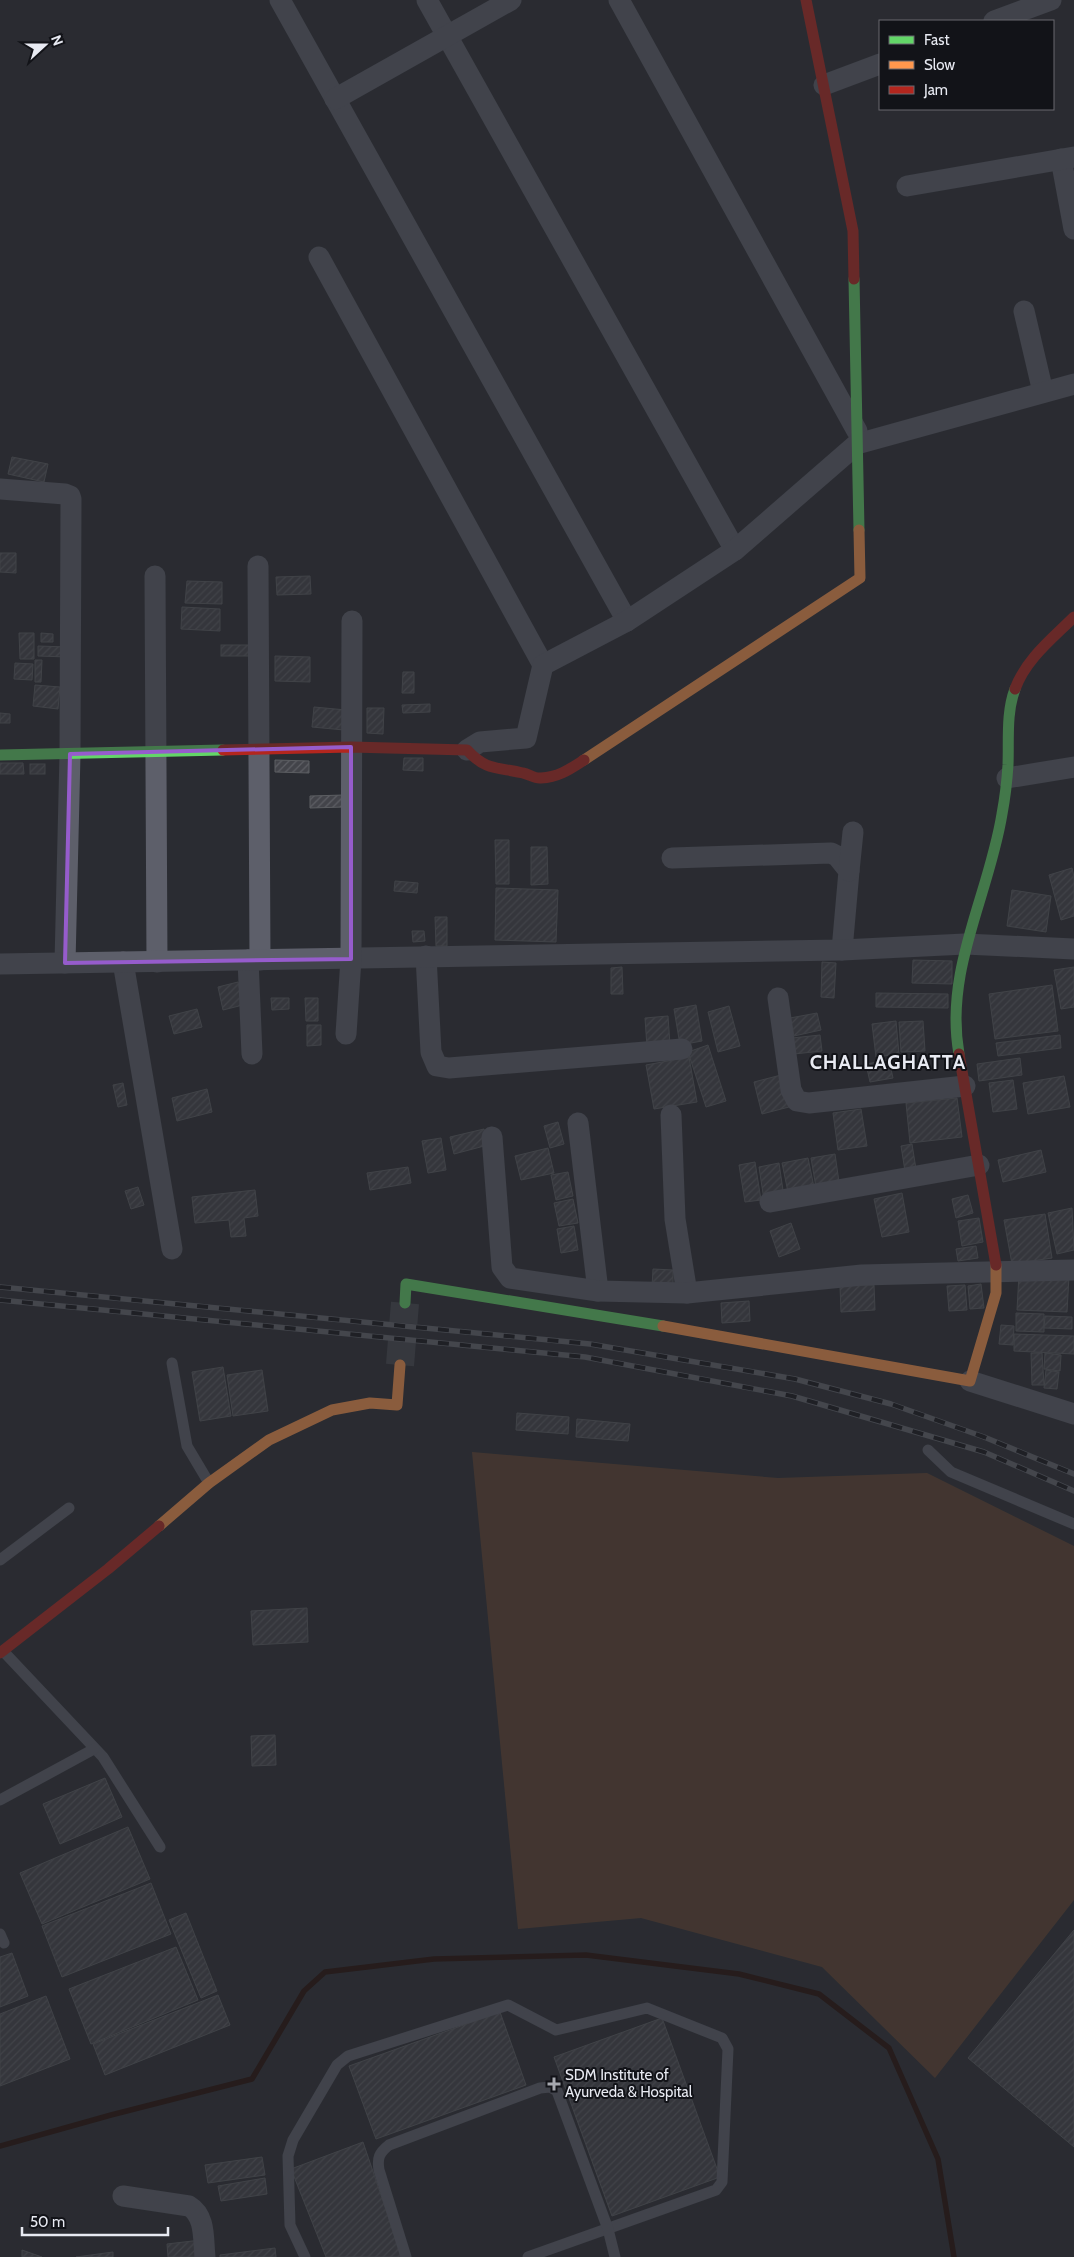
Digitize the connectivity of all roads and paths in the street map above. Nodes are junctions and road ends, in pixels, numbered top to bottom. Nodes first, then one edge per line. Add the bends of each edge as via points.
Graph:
1 (280, 0) edge
2 (427, 0) edge
3 (511, 0) edge
4 (806, 0) edge
5 (1051, 0) edge
6 (627, 2) edge
7 (997, 20) edge
8 (447, 36) junction
9 (879, 64) edge
10 (824, 85) junction
11 (335, 99) junction
12 (1067, 158) edge
13 (907, 186) dead end
14 (1074, 229) edge
15 (319, 257) dead end
16 (1024, 310) dead end
17 (1074, 384) edge
18 (1043, 392) junction
19 (857, 438) junction
20 (0, 489) edge
21 (735, 550) junction
22 (258, 566) dead end
23 (156, 576) dead end
24 (1074, 617) edge
25 (352, 621) dead end
26 (627, 621) junction
27 (543, 665) junction
28 (526, 738) junction
29 (352, 747) junction
30 (259, 749) junction
31 (467, 750) junction
32 (156, 752) junction
33 (70, 754) junction
34 (0, 755) edge
35 (1074, 767) edge
36 (525, 773) junction
37 (1008, 778) junction
38 (853, 832) dead end
39 (672, 858) dead end
40 (849, 871) junction
41 (965, 944) junction
42 (1074, 948) edge
43 (842, 950) junction
44 (426, 956) junction
45 (351, 958) junction
46 (254, 960) junction
47 (123, 962) junction
48 (157, 962) junction
49 (65, 963) junction
50 (0, 964) edge
51 (778, 998) dead end
52 (346, 1034) dead end
53 (682, 1049) dead end
54 (252, 1054) dead end
55 (964, 1086) junction
56 (671, 1115) dead end
57 (578, 1123) dead end
58 (492, 1137) dead end
59 (979, 1165) junction
60 (770, 1202) dead end
61 (172, 1249) dead end
62 (1074, 1270) edge
63 (997, 1272) junction
64 (598, 1291) junction
65 (687, 1293) junction
66 (405, 1302) tunnel mouth
67 (172, 1363) dead end
68 (400, 1365) tunnel mouth
69 (970, 1381) junction
70 (1074, 1414) edge
71 (928, 1450) dead end
72 (209, 1483) junction
73 (69, 1508) dead end
74 (1074, 1524) edge
75 (0, 1560) edge
76 (2, 1652) edge
77 (94, 1749) junction
78 (0, 1800) edge
79 (160, 1847) dead end
80 (123, 2196) dead end
81 (608, 2229) junction
82 (205, 2257) edge
83 (305, 2257) edge
84 (406, 2257) edge
85 (528, 2257) edge
86 (615, 2257) edge

1 - 11 street
2 - 8 street
3 - 8 street
4 - 10 street
5 - 7 street
6 - 19 street
8 - 11 street
8 - 21 street
9 - 10 street
10 - 19 street via 853,231
11 - 26 street
12 - 13 street
12 - 14 street
15 - 27 street
16 - 18 street
17 - 18 street
18 - 19 street
19 - 21 street
19 - 36 street via 860,578 563,774 538,779
20 - 33 street via 70,496
21 - 26 street
22 - 30 street
23 - 32 street
24 - 37 street via 1034,659 1016,684 1011,708
25 - 29 street
26 - 27 street
27 - 28 street
28 - 31 street via 480,742
28 - 36 street
29 - 30 street
29 - 31 street
29 - 45 street
30 - 32 street
30 - 46 street
31 - 36 street via 488,767
32 - 33 street
32 - 48 street
33 - 34 street
33 - 49 street
35 - 37 street
37 - 41 street via 992,860
38 - 40 street
39 - 40 street via 831,853
40 - 43 street
41 - 42 street
41 - 43 street
41 - 55 street via 954,998 954,1033
43 - 44 street
44 - 45 street
44 - 53 street via 431,1052 437,1066 449,1068
45 - 46 street
45 - 52 street
46 - 48 street
46 - 54 street
47 - 48 street
47 - 49 street
47 - 61 street
49 - 50 street
51 - 55 street via 791,1090 797,1101 809,1103
55 - 59 street
56 - 65 street via 675,1220
57 - 64 street
58 - 64 street via 502,1266 510,1278
59 - 60 street
59 - 63 street
62 - 63 street
63 - 65 street via 862,1276
63 - 69 street via 996,1293
64 - 65 street
66 - 69 street via 406,1284 690,1330
67 - 72 lane via 186,1446
68 - 72 street via 397,1405 370,1403 332,1410 269,1440
69 - 70 street
71 - 74 lane via 951,1472
72 - 76 street via 108,1569
73 - 75 lane
76 - 77 lane
77 - 78 lane
77 - 79 lane via 103,1757
80 - 82 street via 189,2206 196,2210 201,2219
81 - 83 lane via 720,2186 728,2049 722,2038 647,2008 556,2030 508,2005 348,2056 337,2066 293,2140 288,2156 290,2225
81 - 84 lane via 557,2091 550,2087 540,2088 389,2145 381,2151 379,2170
81 - 85 lane
81 - 86 lane

